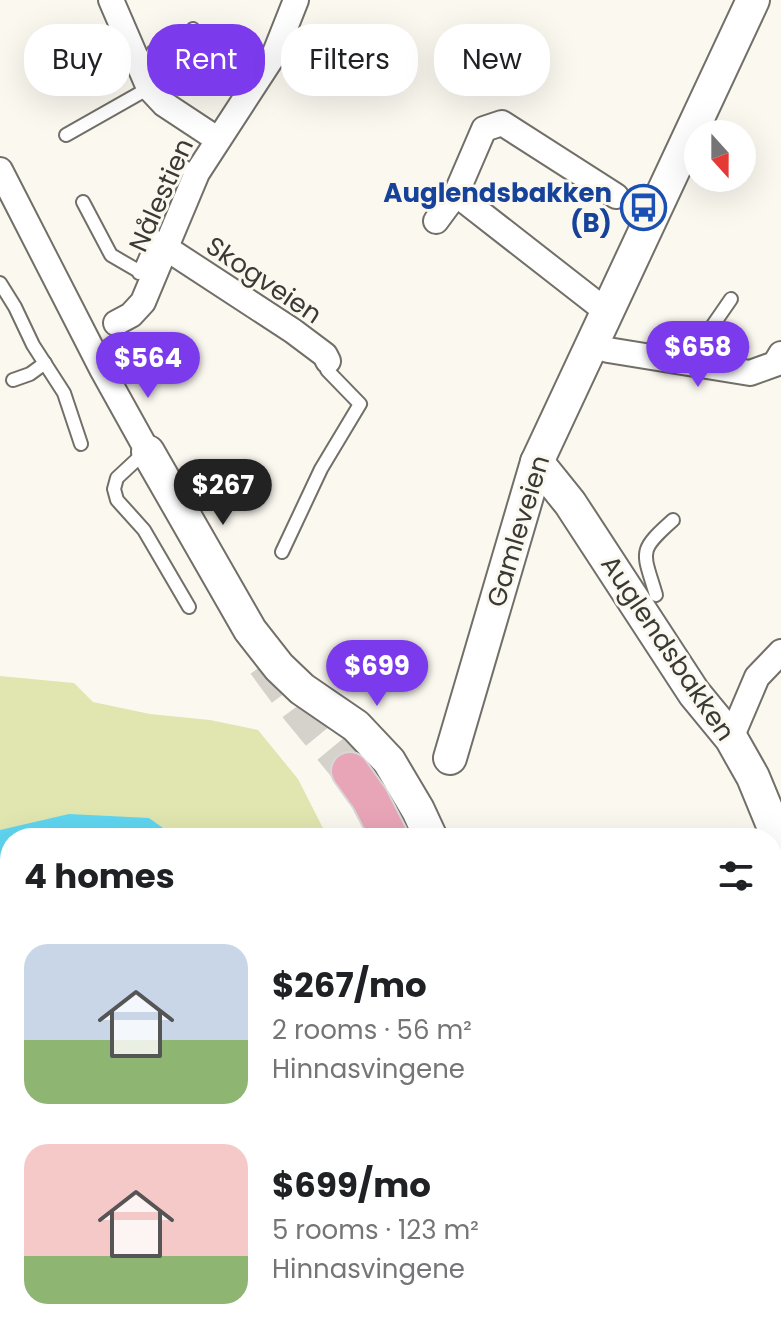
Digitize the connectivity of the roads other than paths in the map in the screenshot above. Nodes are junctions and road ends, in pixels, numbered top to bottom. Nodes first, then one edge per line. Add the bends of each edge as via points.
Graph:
1 (111, 0) edge
2 (296, 0) edge
3 (746, 3) edge
4 (131, 51) edge
5 (143, 52) junction
6 (147, 79) edge
7 (147, 87) edge
8 (159, 96) edge
9 (66, 135) dead end
10 (217, 139) junction
11 (0, 170) edge
12 (456, 194) junction
13 (616, 196) dead end
14 (83, 202) dead end
15 (436, 221) dead end
16 (161, 242) junction
17 (146, 277) junction
18 (0, 283) edge
19 (731, 299) dead end
20 (606, 311) junction
21 (116, 323) dead end
22 (592, 344) junction
23 (781, 354) edge
24 (328, 361) joint
25 (680, 362) junction
26 (45, 363) junction
27 (13, 380) dead end
28 (81, 444) dead end
29 (147, 452) junction
30 (537, 462) junction
31 (673, 520) dead end
32 (282, 552) dead end
33 (656, 595) dead end
34 (189, 607) dead end
35 (781, 652) edge
36 (731, 738) junction
37 (450, 758) dead end
38 (350, 771) tunnel mouth
39 (385, 828) edge
40 (426, 828) edge
41 (774, 828) edge

1 - 5 street
2 - 10 street, Nålestien via 275,53 251,71
3 - 20 street, Gamleveien
4 - 5 lane
5 - 6 street
7 - 9 lane
8 - 10 street
10 - 16 street, Nålestien via 186,174
11 - 29 street
12 - 13 street via 484,129 502,123
12 - 15 street
12 - 20 street
14 - 17 lane via 111,255
16 - 17 street, Nålestien
16 - 24 street, Skogveien via 293,331
17 - 21 street, Nålestien via 143,302
18 - 26 lane
19 - 25 lane via 693,354
20 - 22 street, Gamleveien
22 - 25 street
22 - 30 street, Gamleveien
23 - 25 street via 775,364 750,373
24 - 32 lane via 327,370 360,404 321,469
26 - 27 lane
26 - 28 lane via 64,393
29 - 34 lane via 117,478 114,489
29 - 40 street via 250,630 302,689 356,726 389,761
30 - 36 street, Auglendsbakken via 577,513 694,693
30 - 37 street, Gamleveien
31 - 33 lane via 648,542 645,559
35 - 36 street via 757,677
36 - 41 street, Auglendsbakken
38 - 39 main road

